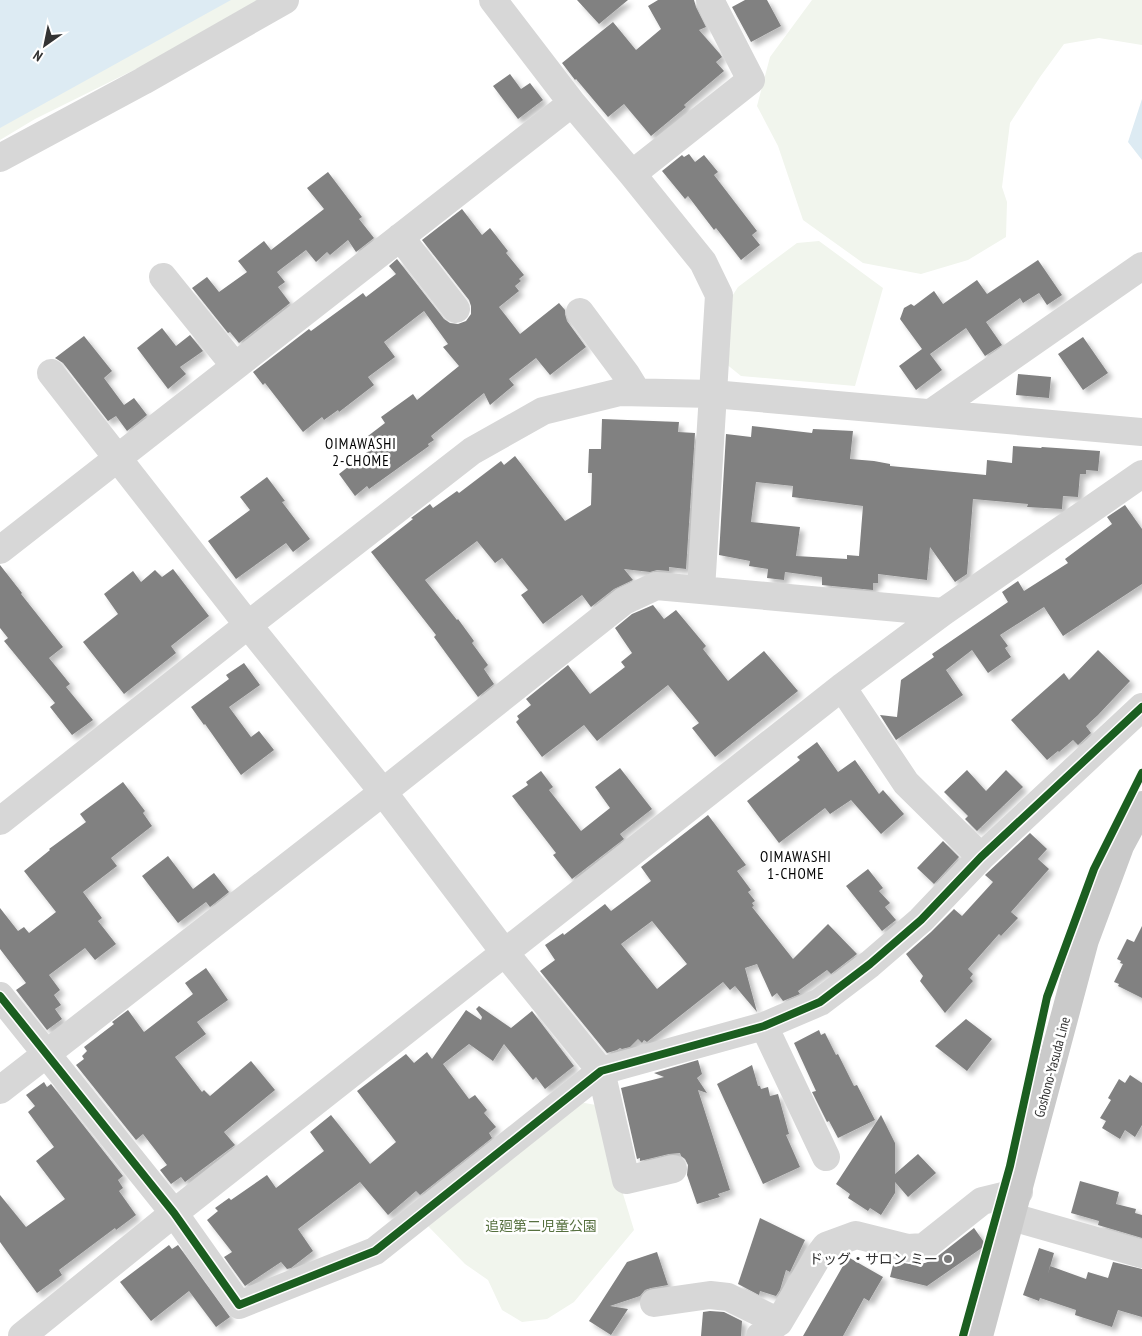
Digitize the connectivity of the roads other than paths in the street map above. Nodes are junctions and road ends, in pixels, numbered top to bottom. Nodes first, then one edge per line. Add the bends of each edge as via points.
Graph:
1 (284, 0) edge
2 (493, 0) edge
3 (710, 0) edge
4 (572, 103) junction
5 (0, 158) edge
6 (632, 174) junction
7 (400, 237) junction
8 (1142, 266) edge
9 (163, 277) dead end
10 (456, 309) dead end
11 (580, 312) dead end
12 (235, 366) junction
13 (51, 373) dead end
14 (637, 392) junction
15 (713, 394) junction
16 (931, 413) junction
17 (1142, 432) edge
18 (116, 458) junction
19 (1142, 474) edge
20 (0, 550) edge
21 (701, 590) junction
22 (942, 612) junction
23 (248, 625) junction
24 (842, 687) junction
25 (1142, 707) edge
26 (383, 792) junction
27 (1142, 805) edge
28 (0, 821) edge
29 (981, 857) junction
30 (505, 954) junction
31 (0, 996) edge
32 (764, 1026) junction
33 (47, 1053) junction
34 (601, 1071) junction
35 (0, 1090) edge
36 (826, 1157) dead end
37 (673, 1169) dead end
38 (1015, 1204) junction
39 (174, 1213) junction
40 (1142, 1254) edge
41 (654, 1303) dead end
42 (770, 1329) edge
43 (22, 1336) edge
44 (979, 1336) edge

1 - 5 street
2 - 4 street
3 - 6 street via 751,80
4 - 6 street
4 - 7 street
6 - 15 street via 703,262 719,295
7 - 10 street
7 - 12 street
8 - 16 street
9 - 12 street
11 - 14 street
12 - 18 street
13 - 18 street
14 - 15 street
14 - 23 street via 620,392 543,411 472,451
15 - 16 street
15 - 21 street
16 - 17 street
18 - 20 street
18 - 23 street
19 - 22 street
21 - 22 street
21 - 26 street via 656,586 624,601
22 - 24 street
23 - 26 street
23 - 28 street
24 - 29 street via 906,783
24 - 30 street
25 - 29 street
26 - 30 street
26 - 33 street
27 - 38 main road, Goshono-Yasuda Line via 1120,846 1086,940
29 - 32 street via 922,920 870,964 820,1002
30 - 34 street
30 - 39 street
31 - 33 street
32 - 34 street
32 - 36 street
33 - 35 street
33 - 39 street
34 - 37 street via 626,1180
34 - 39 street via 374,1251 239,1305
38 - 40 street
38 - 42 street via 982,1201 924,1247 908,1248 856,1236 826,1246
38 - 44 main road, Goshono-Yasuda Line
39 - 43 street
41 - 42 street via 710,1295 728,1297

